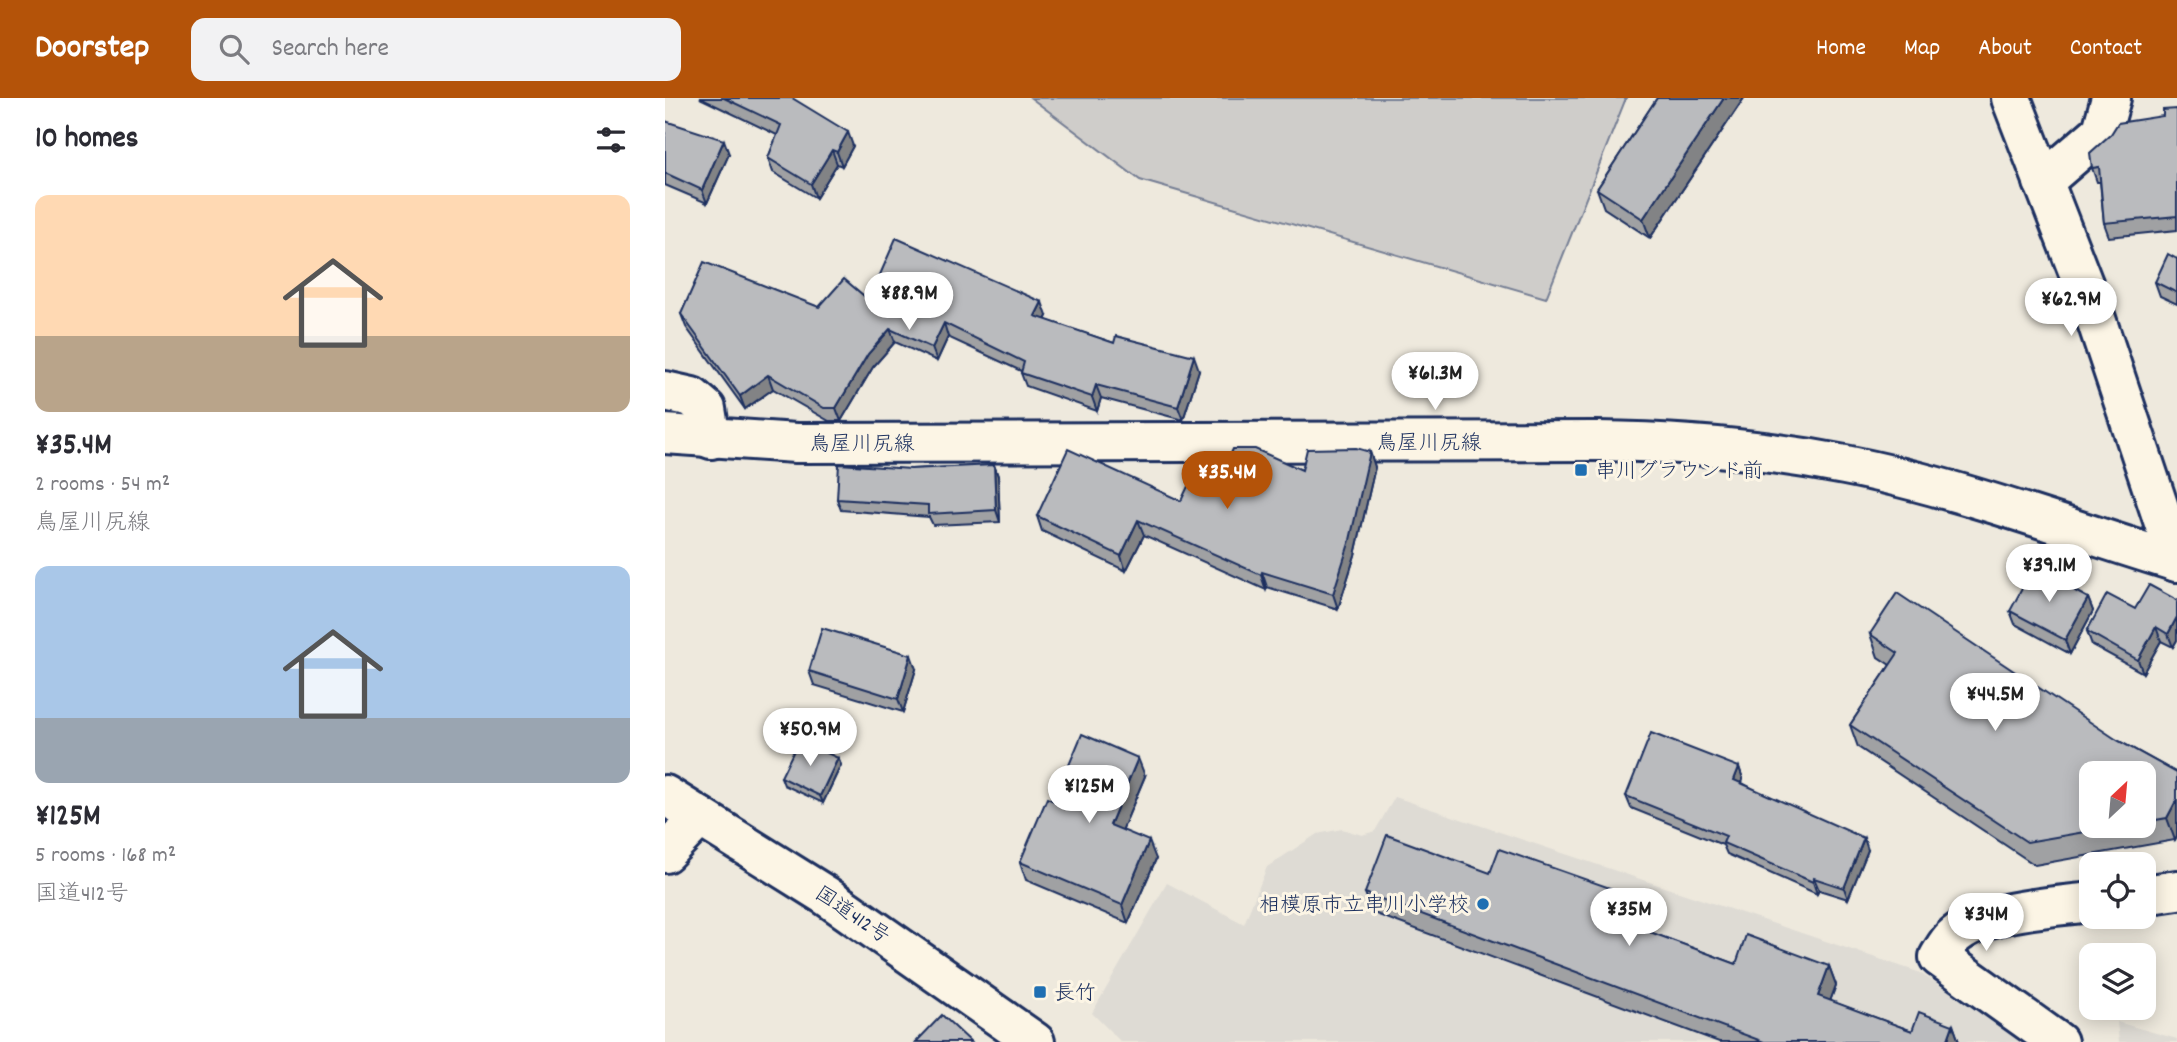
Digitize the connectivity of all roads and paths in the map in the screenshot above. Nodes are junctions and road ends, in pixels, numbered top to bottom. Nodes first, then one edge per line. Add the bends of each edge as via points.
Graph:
1 (2011, 98) edge
2 (2111, 98) edge
3 (2043, 182) junction
4 (665, 391) edge
5 (665, 434) edge
6 (711, 439) junction
7 (2177, 562) edge
8 (665, 795) edge
9 (700, 817) junction
10 (665, 853) edge
11 (2177, 890) edge
12 (2156, 893) edge
13 (2079, 904) edge
14 (1034, 1042) edge
15 (2058, 1042) edge

1 - 3 main road
2 - 3 main road via 2102,131
3 - 7 main road via 2084,282
4 - 6 main road via 692,397 706,409
5 - 6 main road, 鳥屋川尻線
6 - 7 main road, 鳥屋川尻線 via 808,443 1698,443 1880,473
8 - 9 main road, 国道412号
9 - 10 main road
9 - 14 main road, 国道412号 via 825,895
11 - 12 main road
13 - 15 main road via 2010,914 1971,926 1952,937 1939,957

